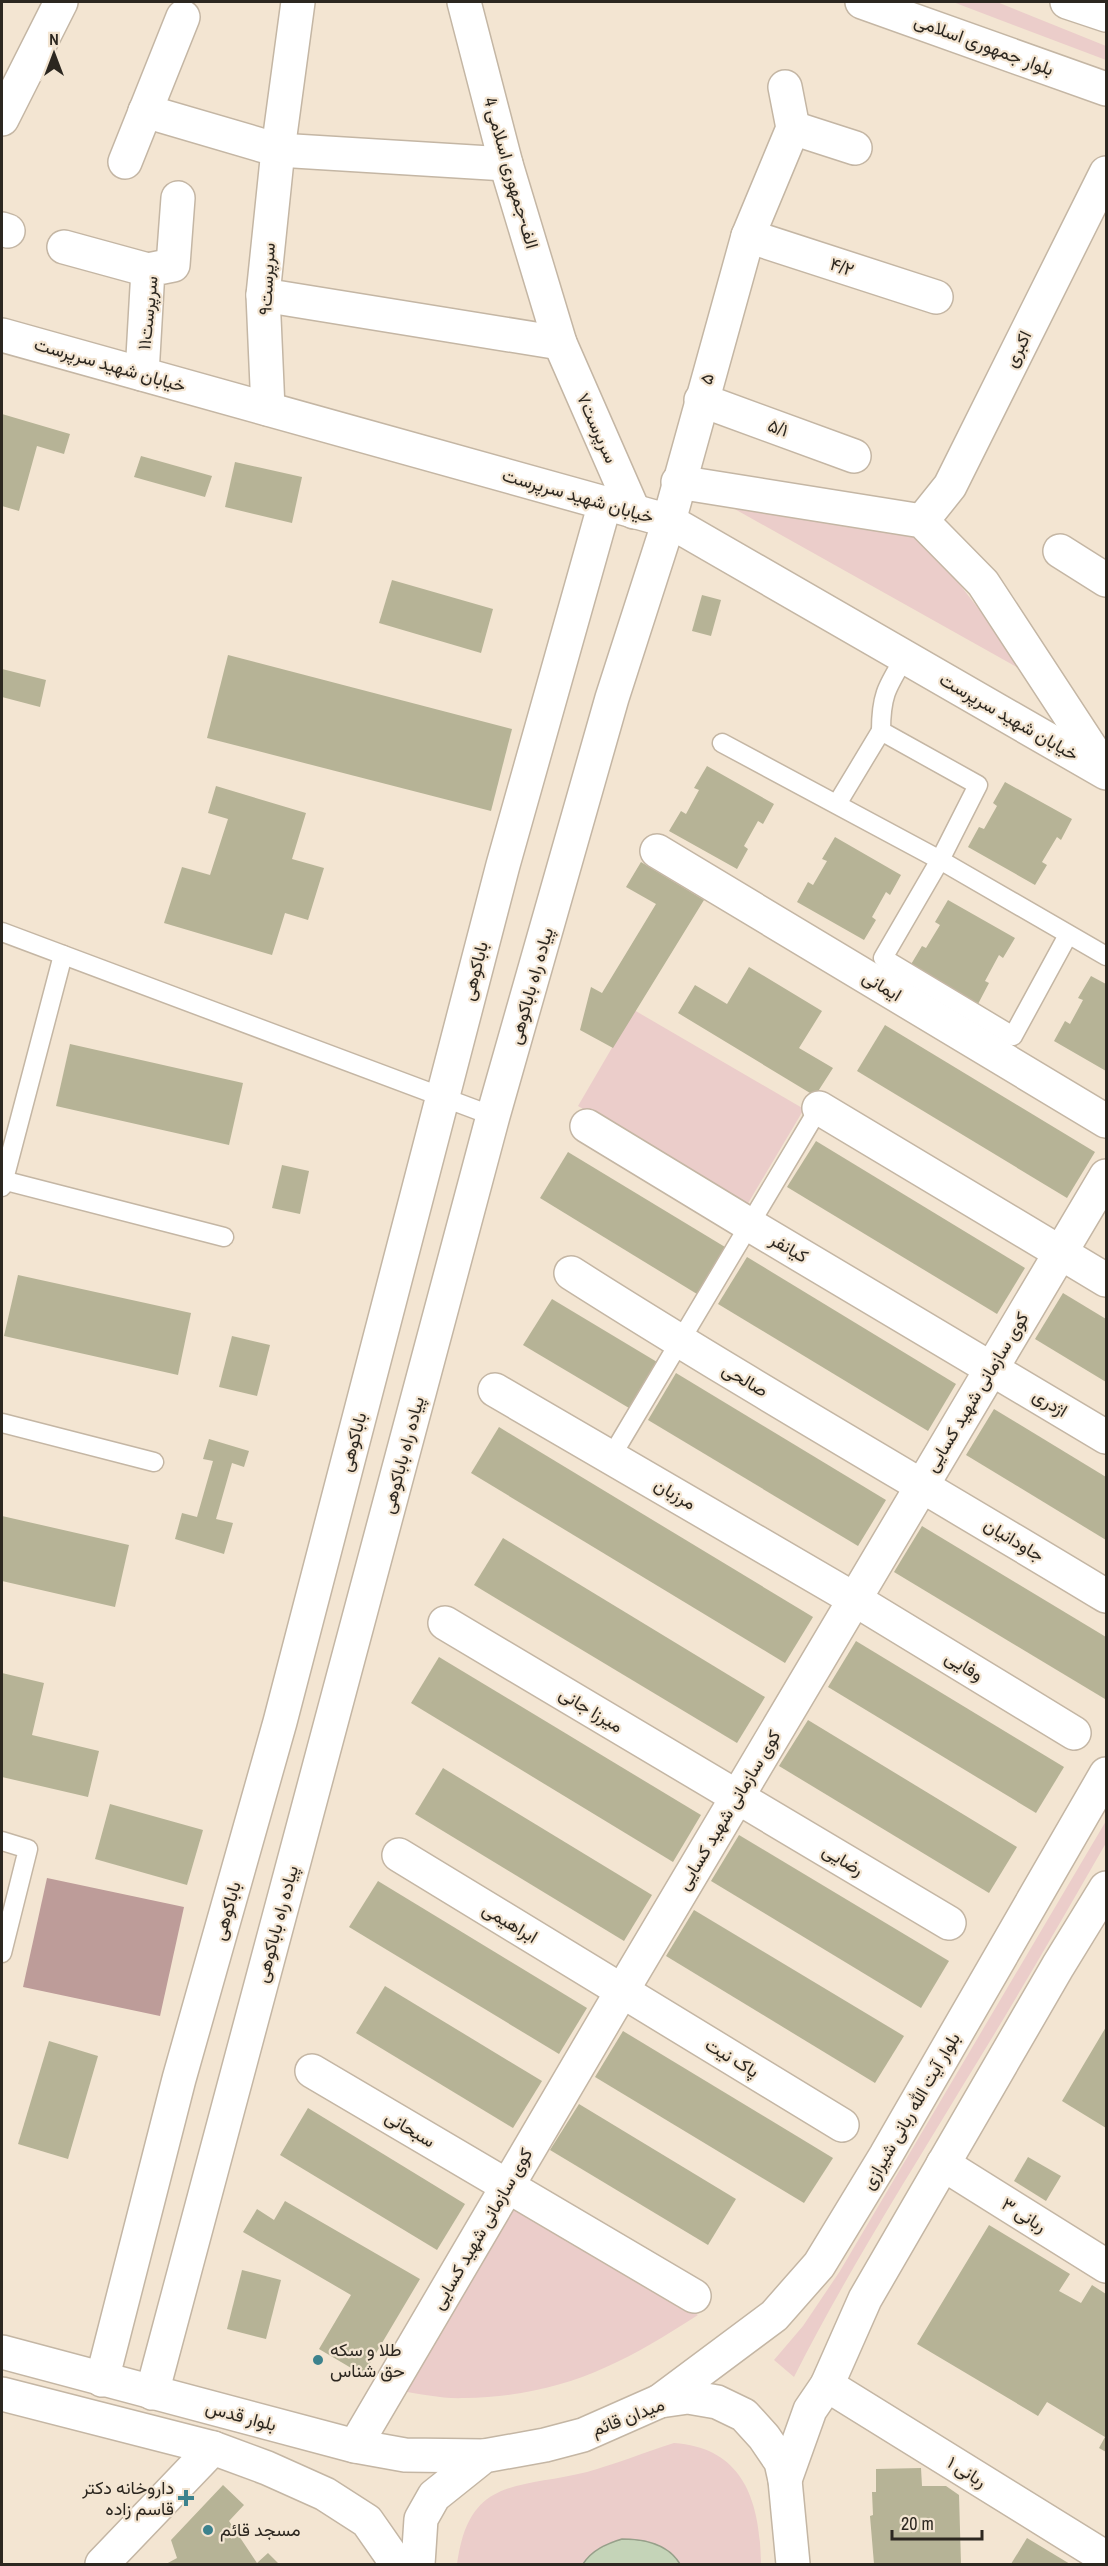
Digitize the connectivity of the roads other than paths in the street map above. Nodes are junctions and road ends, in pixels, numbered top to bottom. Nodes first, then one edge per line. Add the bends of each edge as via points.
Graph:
1 (61, 2) edge
2 (298, 2) edge
3 (464, 2) edge
4 (862, 2) edge
5 (1067, 2) edge
6 (1107, 15) edge
7 (183, 17) dead end
8 (785, 87) dead end
9 (1107, 89) edge
10 (145, 111) junction
11 (2, 119) edge
12 (793, 128) junction
13 (855, 148) dead end
14 (278, 150) junction
15 (125, 162) dead end
16 (506, 164) junction
17 (1106, 173) edge
18 (178, 198) dead end
19 (748, 236) junction
20 (64, 248) dead end
21 (148, 270) junction
22 (263, 295) junction
23 (936, 297) dead end
24 (2, 335) edge
25 (560, 343) junction
26 (142, 374) junction
27 (701, 400) junction
28 (268, 409) junction
29 (854, 456) dead end
30 (678, 482) junction
31 (620, 508) junction
32 (669, 521) junction
33 (922, 521) junction
34 (1060, 551) dead end
35 (1107, 580) edge
36 (905, 657) junction
37 (881, 731) junction
38 (723, 743) dead end
39 (1107, 772) edge
40 (837, 804) junction
41 (657, 850) dead end
42 (940, 860) junction
43 (2, 932) edge
44 (1068, 935) junction
45 (63, 955) junction
46 (1107, 956) edge
47 (819, 1108) joint
48 (493, 1116) junction
49 (1107, 1121) edge
50 (587, 1126) dead end
51 (1107, 1176) edge
52 (2, 1183) edge
53 (750, 1225) junction
54 (224, 1237) dead end
55 (1060, 1251) junction
56 (571, 1273) dead end
57 (1107, 1280) edge
58 (680, 1342) junction
59 (993, 1368) junction
60 (495, 1390) dead end
61 (2, 1422) edge
62 (1107, 1437) edge
63 (611, 1457) junction
64 (154, 1462) dead end
65 (922, 1484) junction
66 (1107, 1596) edge
67 (854, 1599) junction
68 (445, 1623) dead end
69 (1074, 1733) dead end
70 (1107, 1774) edge
71 (736, 1797) junction
72 (2, 1841) edge
73 (399, 1855) dead end
74 (1106, 1889) edge
75 (949, 1923) dead end
76 (2, 1953) edge
77 (622, 1991) junction
78 (312, 2071) dead end
79 (842, 2125) dead end
80 (943, 2164) junction
81 (507, 2187) junction
82 (1107, 2266) edge
83 (694, 2296) dead end
84 (2, 2352) edge
85 (102, 2380) junction
86 (827, 2385) junction
87 (152, 2393) junction
88 (2, 2394) edge
89 (660, 2402) junction
90 (355, 2446) junction
91 (213, 2448) junction
92 (484, 2456) junction
93 (785, 2480) junction
94 (1107, 2558) edge
95 (102, 2565) edge
96 (396, 2565) edge
97 (418, 2565) edge
98 (793, 2565) edge

1 - 11 street
2 - 14 street, سرپرست۹
3 - 16 street, 4 الف-جمهوری اسلامی
4 - 9 street, بلوار جمهوری اسلامی
5 - 6 street
7 - 10 street
8 - 12 street
10 - 14 street
10 - 15 street
12 - 13 street
12 - 19 street, ۵
14 - 16 street
14 - 22 street, سرپرست۹
16 - 25 street, 4 الف-جمهوری اسلامی
17 - 33 street, اکبری via 950,486
18 - 21 street, سرپرست۱۱ via 173,265
19 - 23 street, ۴/۲
19 - 27 street, ۵
20 - 21 street
21 - 26 street, سرپرست۱۱
22 - 25 street
22 - 28 street, سرپرست۹
24 - 26 street, خیابان شهید سرپرست
25 - 31 street, سرپرست۷
26 - 28 street, خیابان شهید سرپرست
27 - 29 street, ۵/۱
27 - 30 street, ۵
28 - 31 street, خیابان شهید سرپرست
30 - 32 street, ۵
30 - 33 street
31 - 32 street, خیابان شهید سرپرست
31 - 85 street, باباکوهی via 503,865 280,1722 179,2079
32 - 36 street, خیابان شهید سرپرست
32 - 48 street, پیاده راه باباکوهی via 612,698
33 - 39 street, خیابان شهید سرپرست via 983,583
34 - 35 street
36 - 37 lane via 881,705
36 - 39 street, خیابان شهید سرپرست
37 - 40 lane
37 - 42 lane via 978,785
38 - 40 lane
40 - 42 lane
41 - 49 street, ایمانی
42 - 44 lane
42 - 44 lane via 883,958 1013,1036
43 - 45 lane
44 - 46 lane
45 - 48 lane
45 - 52 lane
47 - 53 lane
47 - 55 street
48 - 87 street, پیاده راه باباکوهی
50 - 53 street, کیانفر
51 - 55 street, کوی سازمانی شهید کسایی
52 - 54 lane
53 - 58 lane
53 - 59 street, کیانفر
55 - 57 street
55 - 59 street, کوی سازمانی شهید کسایی
56 - 58 street, صالحی
58 - 63 lane
58 - 65 street, صالحی
59 - 62 street, اژدری
59 - 65 street, کوی سازمانی شهید کسایی
60 - 63 street, مرزبان
61 - 64 lane
63 - 67 street, مرزبان
65 - 66 street, جاودانیان
65 - 67 street, کوی سازمانی شهید کسایی
67 - 69 street, وفایی
67 - 71 street, کوی سازمانی شهید کسایی
68 - 71 street, میرزا جانی
70 - 89 street, بلوار آیت الله ربانی شیرازی via 819,2265 774,2316
71 - 75 street, رضایی
71 - 77 street, کوی سازمانی شهید کسایی
72 - 76 lane via 28,1849
73 - 77 street, ابراهیمی
74 - 80 street
77 - 79 street, پاک نیت
77 - 81 street, کوی سازمانی شهید کسایی
78 - 81 street, سبحانی
80 - 82 street, ربانی ۳
80 - 86 street via 865,2299
81 - 83 street, سبحانی
81 - 90 street, کوی سازمانی شهید کسایی
84 - 85 street, بلوار قدس
85 - 87 street, بلوار قدس
86 - 93 street via 810,2410
86 - 94 street, ربانی ۱
87 - 90 street, بلوار قدس
88 - 91 street
89 - 92 street, میدان قائم via 583,2435
89 - 93 street, میدان قائم via 688,2397 717,2403 744,2415 781,2462
90 - 92 street, بلوار قدس via 405,2455
91 - 95 street
91 - 96 street via 325,2494 367,2521
92 - 97 street, میدان قائم via 435,2496 421,2519
93 - 98 street, میدان قائم

